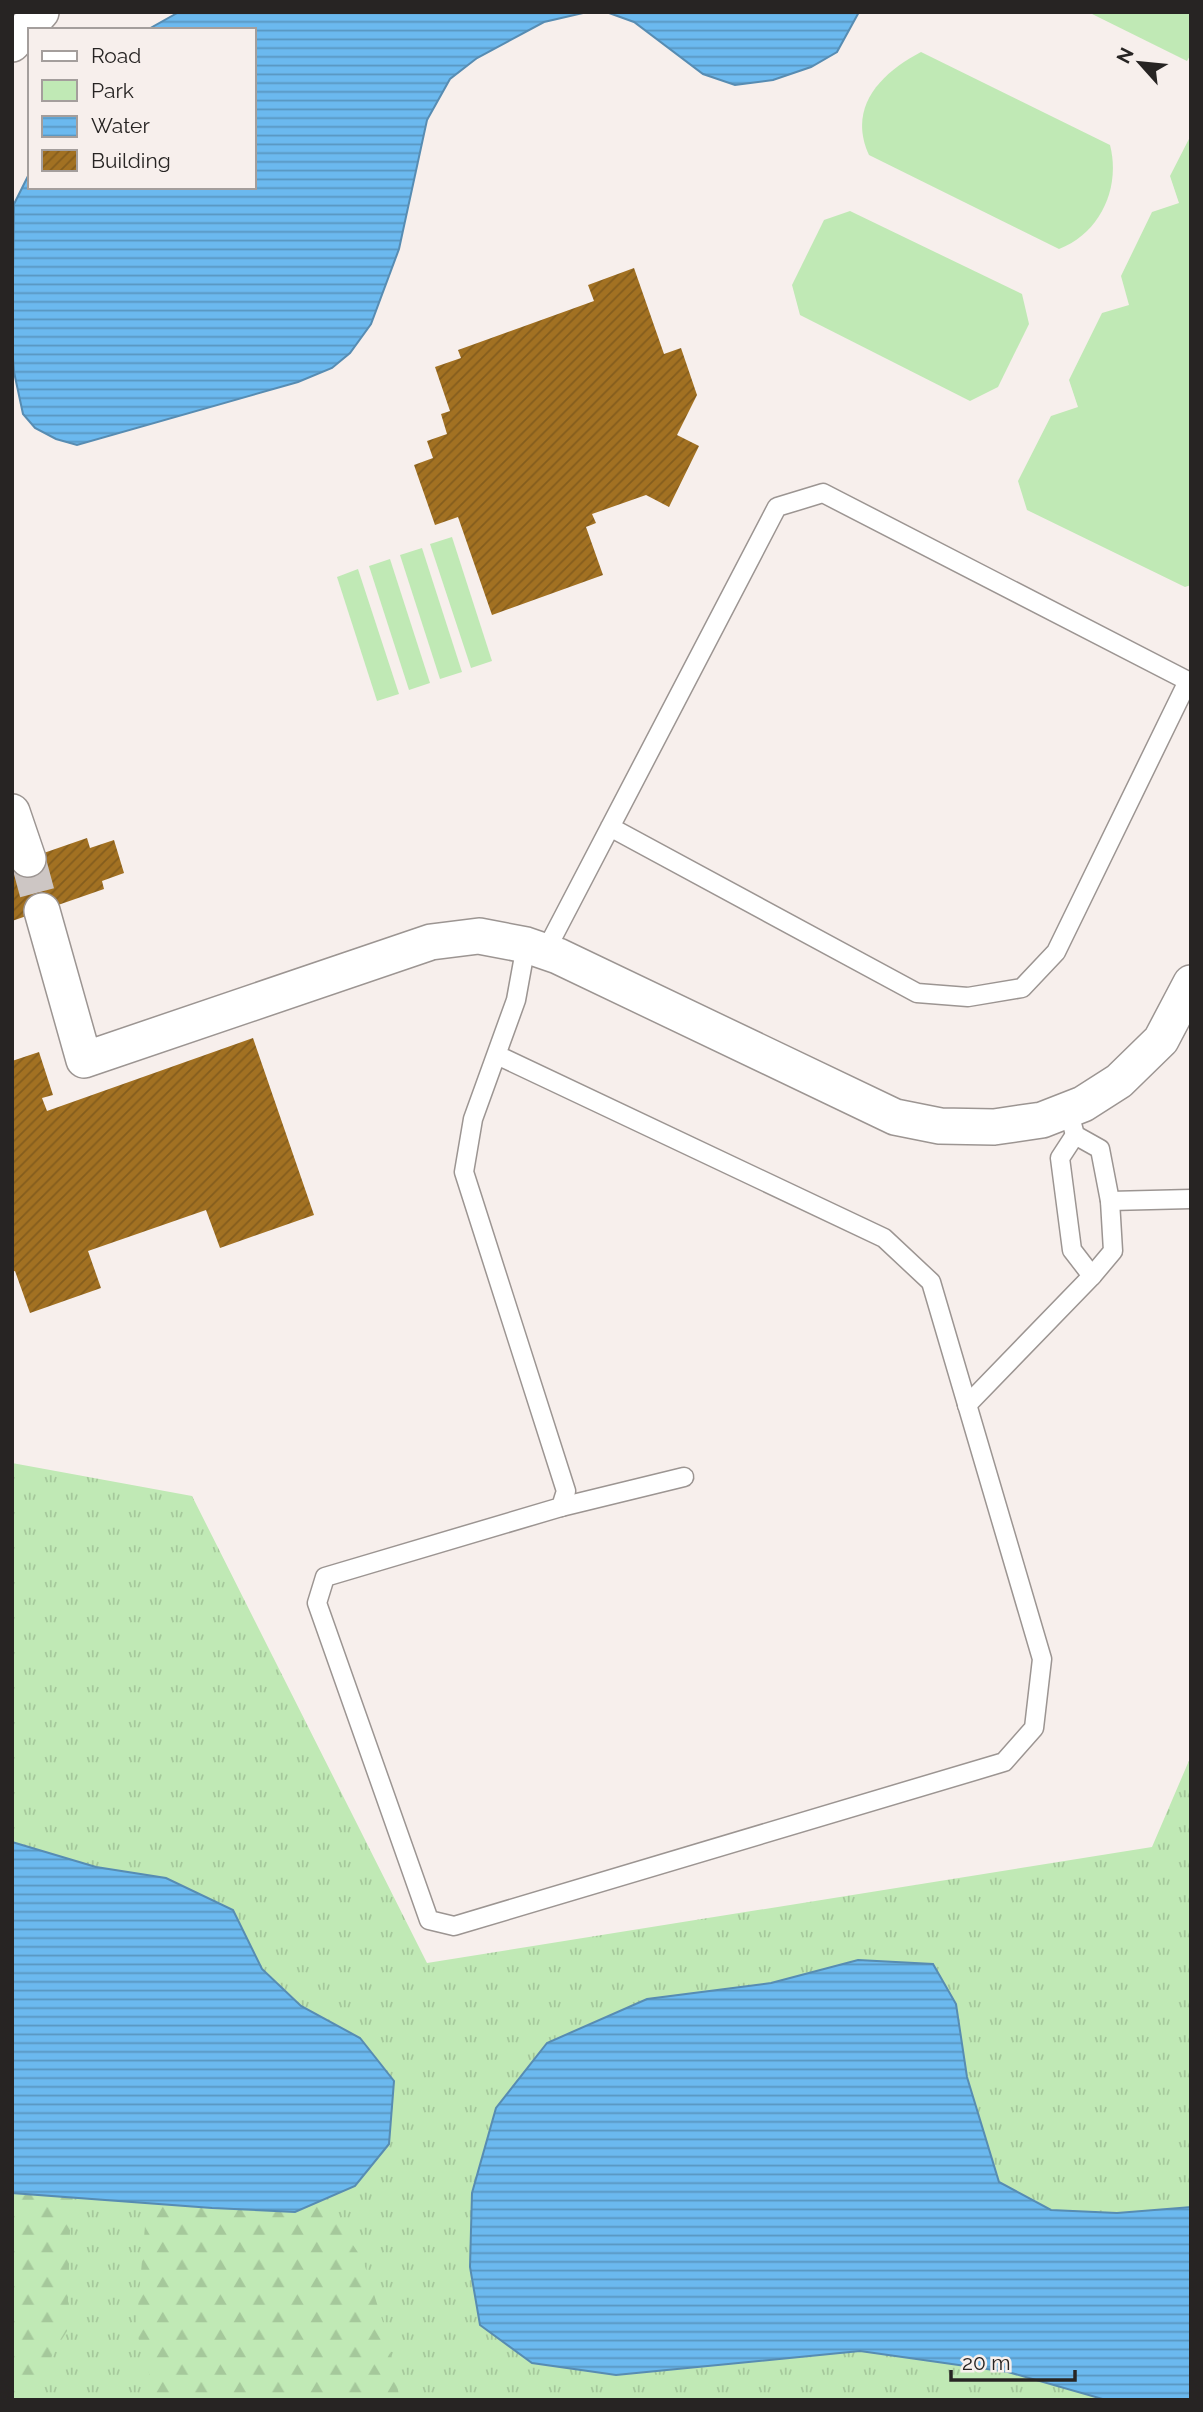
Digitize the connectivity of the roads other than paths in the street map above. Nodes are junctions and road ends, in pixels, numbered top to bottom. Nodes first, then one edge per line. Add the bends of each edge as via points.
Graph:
1 (41, 12) edge
2 (12, 44) edge
3 (1190, 683) edge
4 (12, 812) edge
5 (610, 827) junction
6 (28, 859) tunnel mouth
7 (41, 911) tunnel mouth
8 (535, 948) junction
9 (1191, 983) edge
10 (497, 1055) junction
11 (1072, 1122) junction
12 (1191, 1199) edge
13 (1110, 1201) junction
14 (1092, 1276) junction
15 (967, 1405) junction
16 (684, 1477) dead end
17 (561, 1507) junction

1 - 2 street
3 - 5 lane via 1056,952 1022,988 968,997 917,993
3 - 5 lane via 823,493 777,507
4 - 6 street
5 - 8 lane
7 - 8 street via 84,1060 431,942 479,936
8 - 10 lane
8 - 11 street via 895,1116 940,1126
9 - 11 street via 1161,1040 1119,1082 1083,1104
10 - 15 lane via 884,1238 931,1282
10 - 17 lane via 473,1119 464,1172 566,1491
11 - 13 lane via 1100,1149
11 - 14 lane via 1060,1158 1072,1250
12 - 13 lane
13 - 14 lane via 1113,1251
14 - 15 lane
15 - 17 lane via 1042,1659 1034,1728 1004,1762 454,1926 429,1920 317,1603 325,1577
16 - 17 lane

